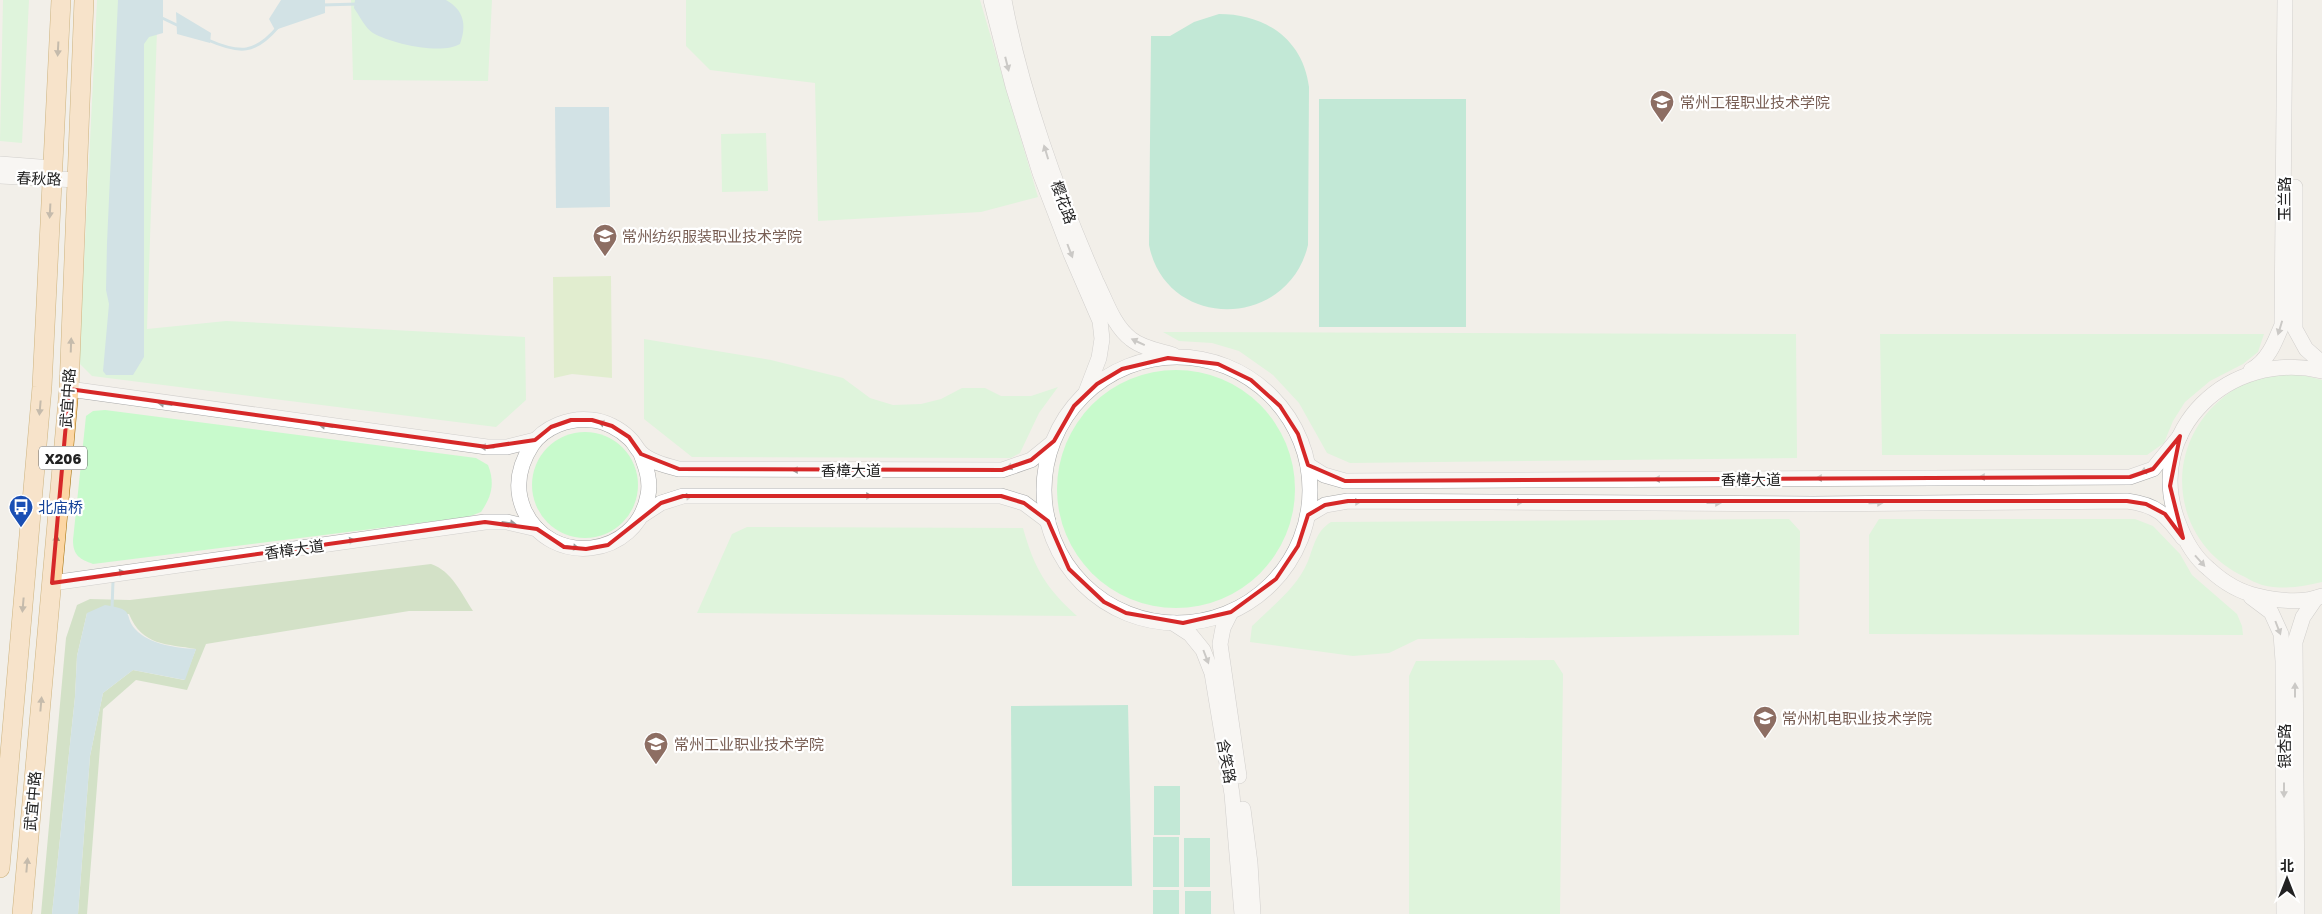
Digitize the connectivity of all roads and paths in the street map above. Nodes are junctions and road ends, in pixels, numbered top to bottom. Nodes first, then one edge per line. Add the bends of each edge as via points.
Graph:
1 (61, 0) edge
2 (84, 0) edge
3 (991, 0) edge
4 (1004, 0) edge
5 (2285, 0) edge
6 (2295, 0) edge
7 (0, 164) edge
8 (52, 173) junction
9 (0, 176) edge
10 (78, 180) junction
11 (1184, 359) junction
12 (2322, 362) edge
13 (2322, 371) edge
14 (2236, 378) junction
15 (69, 389) junction
16 (1085, 396) junction
17 (2180, 436) junction
18 (535, 440) junction
19 (1054, 441) junction
20 (642, 454) junction
21 (1308, 465) junction
22 (1308, 515) junction
23 (641, 516) junction
24 (1048, 521) junction
25 (537, 529) junction
26 (2183, 538) junction
27 (52, 582) junction
28 (2246, 594) junction
29 (2319, 597) edge
30 (1231, 612) junction
31 (1173, 623) junction
32 (1, 848) edge
33 (0, 868) edge
34 (22, 914) edge
35 (1242, 914) edge
36 (1253, 914) edge
37 (2284, 914) edge
38 (2296, 914) edge

1 -> 8 main road, 武宜中路 / X206
2 - 10 main road, 武宜中路 / X206
3 -> 16 street, 樱花路 via 1040,173 1100,321 1099,358
11 -> 4 street, 樱花路 via 1131,340 1115,321 1077,239 1051,168
5 -> 14 street, 玉兰路 via 2282,325 2274,346 2259,366
6 - 12 street, 玉兰路 via 2295,329 2306,349
7 - 8 street, 春秋路
8 - 9 street, 春秋路
8 - 10 street, 春秋路
8 -> 32 main road, 武宜中路 / X206 via 42,387
15 -> 10 main road, 武宜中路 / X206
11 - 16 street via 1147,361 1122,370 1097,384
11 - 21 street via 1218,364 1251,380 1268,393 1298,434
13 - 14 street via 2286,366 2260,369
14 - 17 street via 2213,393 2194,412
18 -> 15 street via 507,448 488,448
27 -> 15 main road, 武宜中路 / X206
16 - 19 street via 1074,406
17 -> 21 street, 香樟大道 via 2153,469 2130,477 1345,481 1324,475
17 - 26 street via 2172,462 2170,486 2173,511
20 -> 18 street via 629,437 612,426 592,420 571,420 551,427
18 - 25 street via 524,458 518,478 520,500
19 -> 20 street, 香樟大道 via 1031,460 1002,470 679,469
19 - 24 street via 1044,482
20 - 23 street via 648,474 648,494
21 - 22 street
22 -> 26 street, 香樟大道 via 1325,505 1348,501 1822,504 2127,501 2146,504 2165,514
22 - 30 street via 1298,546 1276,579 1258,596
23 -> 24 street, 香樟大道 via 661,502 684,496 1001,496 1024,503
25 -> 23 street via 544,537 564,547 586,549 608,545 627,533
24 - 31 street via 1052,537 1070,569 1086,588 1126,613
27 -> 25 street, 香樟大道 via 485,522 507,522
26 -> 28 street via 2206,568
34 -> 27 main road, 武宜中路 / X206
28 - 29 street via 2281,601
28 -> 37 street, 银杏路 via 2271,612 2281,634 2284,661
38 -> 29 street, 银杏路 via 2295,642 2303,617
30 - 31 street via 1200,621
30 - 36 street, 含笑路 via 1220,644 1249,853
31 -> 35 street, 含笑路 via 1190,634 1203,650 1212,673 1232,794
32 - 33 main road, 武宜中路 / X206

